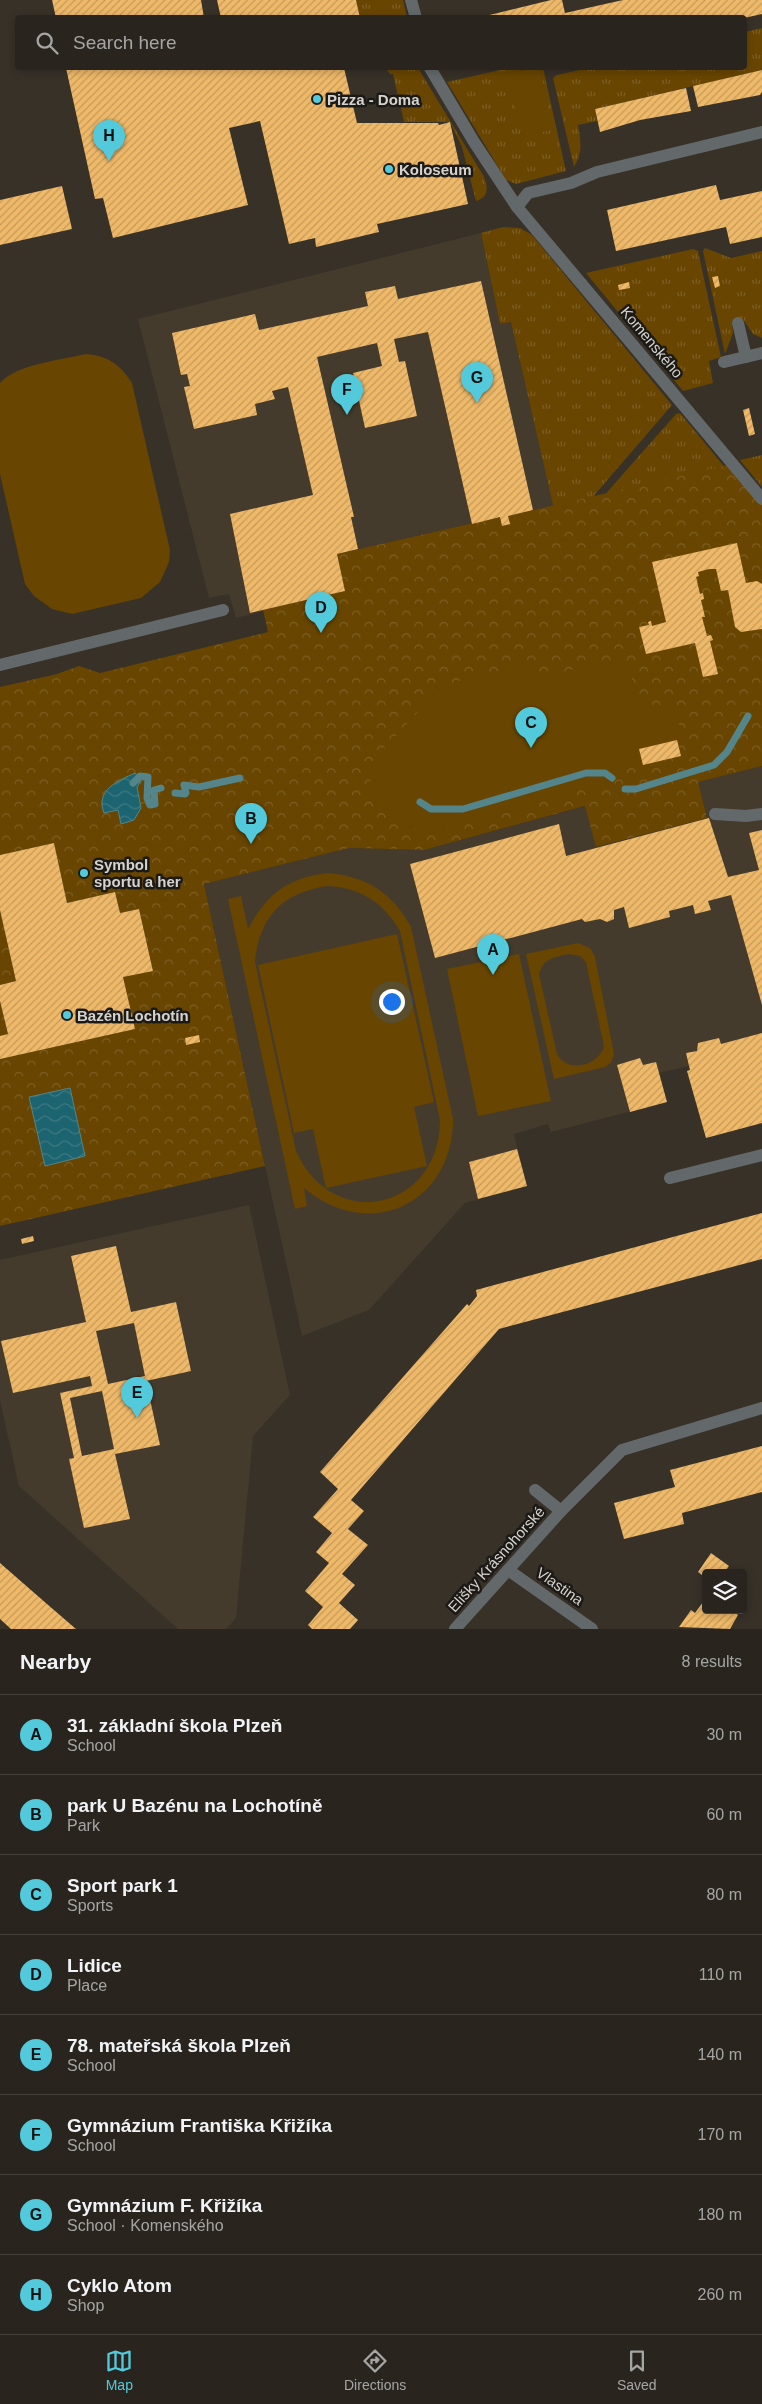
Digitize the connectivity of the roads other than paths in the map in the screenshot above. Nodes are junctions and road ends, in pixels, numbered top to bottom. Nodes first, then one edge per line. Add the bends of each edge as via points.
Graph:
1 (411, 0) edge
2 (415, 15) edge
3 (431, 70) edge
4 (762, 132) edge
5 (517, 207) junction
6 (738, 323) dead end
7 (762, 353) edge
8 (746, 357) junction
9 (724, 362) dead end
10 (762, 499) edge
11 (223, 610) dead end
12 (0, 665) edge
13 (714, 814) dead end
14 (762, 814) edge
15 (762, 1155) edge
16 (670, 1178) dead end
17 (762, 1408) edge
18 (535, 1490) dead end
19 (562, 1511) junction
20 (508, 1570) junction
21 (455, 1629) edge
22 (592, 1629) edge

1 - 2 street
3 - 5 street, Komenského
4 - 5 street via 597,172 571,183 528,193
5 - 10 street, Komenského
6 - 8 street
7 - 8 street
8 - 9 street
11 - 12 street
13 - 14 street
15 - 16 street
17 - 19 street, Elišky Krásnohorské via 622,1450
18 - 19 street, Elišky Krásnohorské
19 - 20 street, Elišky Krásnohorské
20 - 21 street, Elišky Krásnohorské
20 - 22 street, Vlastina

